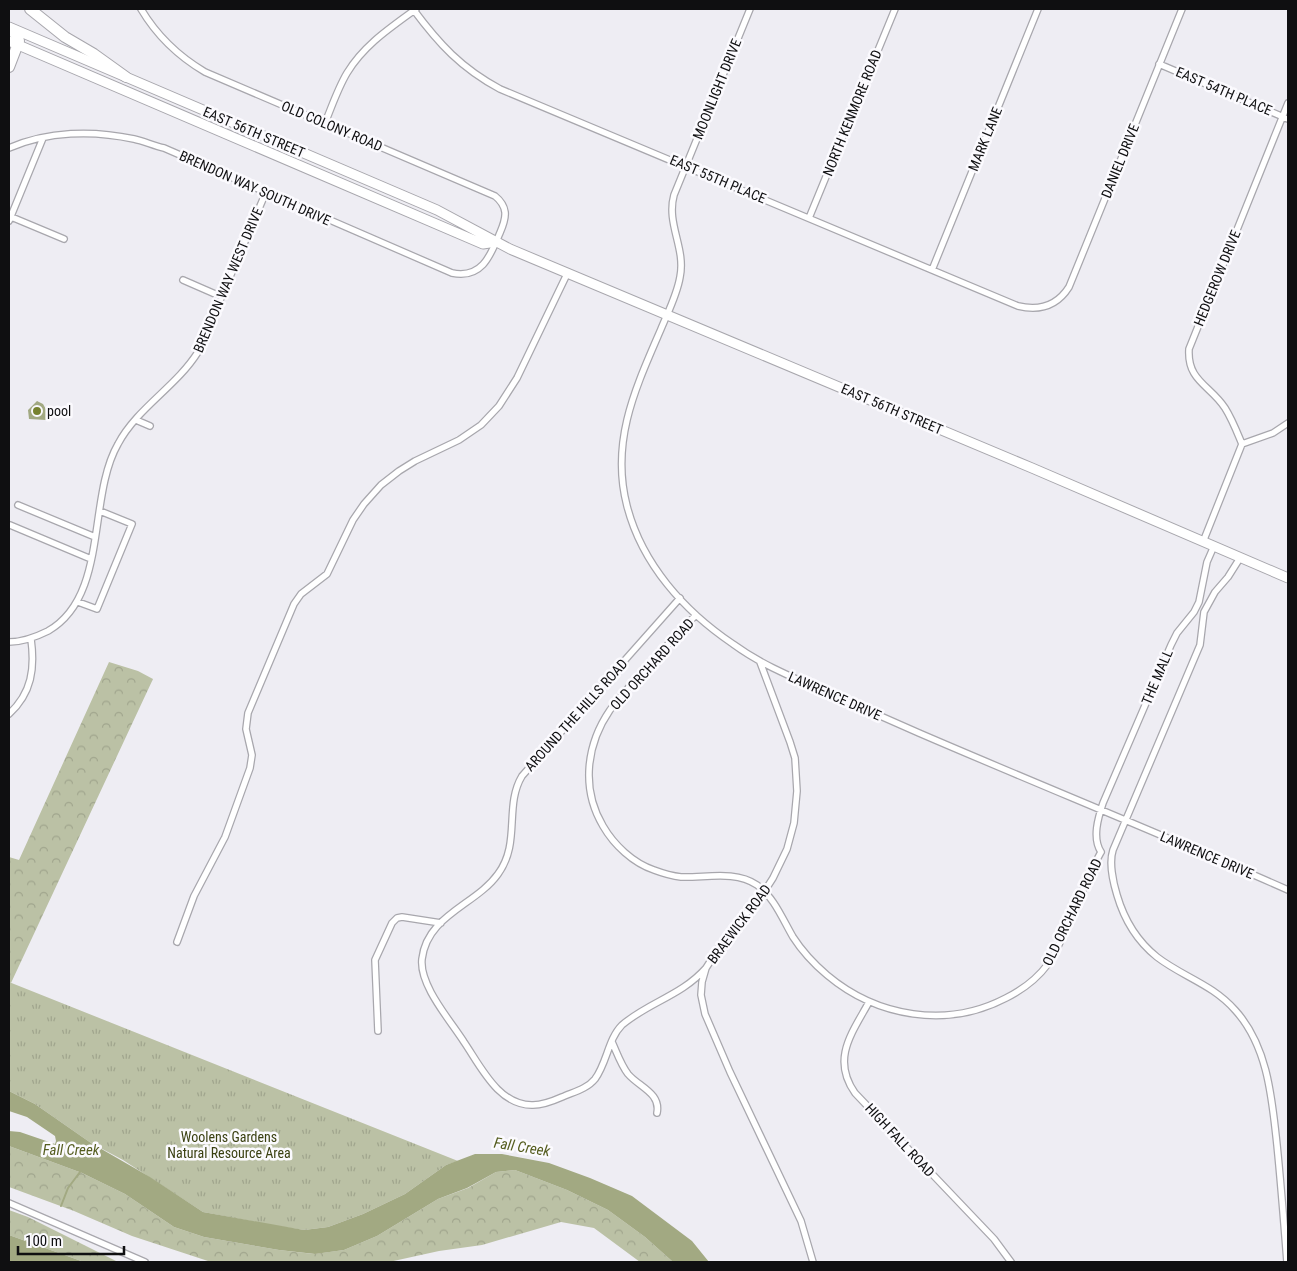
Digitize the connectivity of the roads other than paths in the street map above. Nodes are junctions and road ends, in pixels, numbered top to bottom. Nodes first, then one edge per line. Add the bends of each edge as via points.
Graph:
1 (30, 9) edge
2 (142, 9) edge
3 (414, 9) edge
4 (750, 9) edge
5 (895, 9) edge
6 (1038, 9) edge
7 (1182, 9) edge
8 (9, 28) edge
9 (13, 43) edge
10 (1159, 64) junction
11 (9, 67) edge
12 (126, 77) junction
13 (1288, 103) edge
14 (1286, 118) edge
15 (325, 123) junction
16 (43, 138) junction
17 (9, 148) edge
18 (686, 166) junction
19 (266, 192) junction
20 (9, 218) edge
21 (809, 218) junction
22 (64, 239) dead end
23 (496, 242) junction
24 (932, 270) junction
25 (568, 272) junction
26 (183, 280) dead end
27 (222, 297) junction
28 (1047, 306) joint
29 (667, 314) junction
30 (136, 420) junction
31 (1288, 422) edge
32 (150, 426) dead end
33 (1242, 444) junction
34 (18, 505) dead end
35 (100, 511) junction
36 (10, 525) edge
37 (95, 537) junction
38 (1203, 542) junction
39 (1214, 546) junction
40 (1240, 558) junction
41 (91, 559) junction
42 (1288, 578) edge
43 (1204, 587) junction
44 (1215, 592) junction
45 (680, 598) junction
46 (78, 602) junction
47 (1198, 605) junction
48 (1206, 609) junction
49 (696, 614) junction
50 (31, 639) junction
51 (9, 642) edge
52 (760, 662) junction
53 (9, 714) edge
54 (1101, 810) junction
55 (1126, 820) junction
56 (1101, 852) junction
57 (1111, 855) junction
58 (1288, 890) edge
59 (764, 892) junction
60 (440, 923) junction
61 (177, 942) dead end
62 (706, 968) junction
63 (869, 1002) junction
64 (378, 1031) dead end
65 (612, 1042) junction
66 (657, 1113) dead end
67 (9, 1204) edge
68 (137, 1261) edge
69 (145, 1262) edge
70 (813, 1262) edge
71 (1011, 1262) edge
72 (1287, 1262) edge

1 - 12 highway via 65,37
2 - 15 street, OLD COLONY ROAD via 163,39 192,64 215,77
3 - 15 street via 377,38 355,62 341,84
3 - 18 street, EAST 55TH PLACE via 445,49 483,80
4 - 18 street, MOONLIGHT DRIVE
5 - 21 street, NORTH KENMORE ROAD
6 - 24 street, MARK LANE
7 - 10 street, DANIEL DRIVE
8 - 9 highway via 18,37
8 - 12 main road, EAST 56TH STREET
9 - 11 highway
9 - 23 main road, EAST 56TH STREET via 483,244
10 - 14 street, EAST 54TH PLACE
10 - 28 street, DANIEL DRIVE via 1070,284 1060,298
12 - 23 main road, EAST 56TH STREET via 437,210
13 - 14 street, HEDGEROW DRIVE
14 - 33 street, HEDGEROW DRIVE via 1189,349 1193,372 1225,407
15 - 23 street, OLD COLONY ROAD via 495,196 504,206 506,215
16 - 17 street, BRENDON WAY SOUTH DRIVE
16 - 19 street, BRENDON WAY SOUTH DRIVE via 94,133 136,139
16 - 20 street
18 - 21 street, EAST 55TH PLACE
18 - 29 street, MOONLIGHT DRIVE via 671,208 682,268
19 - 23 street, BRENDON WAY SOUTH DRIVE via 461,274 482,266
19 - 27 street, BRENDON WAY WEST DRIVE
20 - 22 street
21 - 24 street, EAST 55TH PLACE
23 - 25 main road, EAST 56TH STREET
24 - 28 street, EAST 55TH PLACE via 1018,306 1034,309
25 - 29 main road, EAST 56TH STREET
25 - 61 street via 518,378 499,406 459,440 415,461 381,485 353,520 327,574 301,594 294,604 248,713 250,768 224,837 194,896
26 - 27 street
27 - 30 street, BRENDON WAY WEST DRIVE via 193,360
29 - 38 main road, EAST 56TH STREET
29 - 45 street, LAWRENCE DRIVE via 629,408 623,437 622,473 626,505 638,539 654,567
30 - 32 street
30 - 35 street, BRENDON WAY WEST DRIVE via 112,455
31 - 33 street via 1273,433
33 - 38 street
34 - 37 street
35 - 37 street, BRENDON WAY WEST DRIVE
35 - 46 street via 132,524 97,609
36 - 41 street
37 - 41 street, BRENDON WAY WEST DRIVE
38 - 39 main road, EAST 56TH STREET
39 - 40 main road, EAST 56TH STREET
39 - 43 street, THE MALL via 1207,562
40 - 42 main road, EAST 56TH STREET
40 - 44 street, THE MALL
41 - 46 street, BRENDON WAY WEST DRIVE
43 - 44 street
43 - 47 street, THE MALL
44 - 48 street, THE MALL
45 - 49 street, LAWRENCE DRIVE
45 - 60 street, AROUND THE HILLS ROAD via 522,776 515,792 510,849 501,870 484,890
46 - 50 street, BRENDON WAY WEST DRIVE via 57,625
47 - 48 street
47 - 54 street, THE MALL via 1171,645
48 - 55 street, THE MALL via 1200,645
49 - 52 street, LAWRENCE DRIVE
49 - 59 street, OLD ORCHARD ROAD via 618,699 603,721 589,765 592,803 614,842 648,868 681,877 735,877 753,883
50 - 51 street, BRENDON WAY WEST DRIVE
50 - 53 street via 34,664 31,681
52 - 54 street, LAWRENCE DRIVE
52 - 59 street, BRAEWICK ROAD via 790,742 796,765 797,791 794,823 787,848
54 - 55 street, LAWRENCE DRIVE
54 - 56 street, OLD ORCHARD ROAD via 1097,834
55 - 57 street, THE MALL
55 - 58 street, LAWRENCE DRIVE
56 - 57 street, OLD ORCHARD ROAD
56 - 63 street, OLD ORCHARD ROAD via 1052,958 1022,990 985,1007 953,1015 910,1014
57 - 72 street via 1114,886 1125,918 1135,934 1158,958 1226,999 1242,1018 1258,1048 1267,1074 1274,1117
59 - 62 street, BRAEWICK ROAD
59 - 63 street, OLD ORCHARD ROAD via 795,940 814,962 841,986
60 - 64 street via 402,917 392,923 374,963
60 - 65 street, AROUND THE HILLS ROAD via 423,953 422,970 426,983 486,1075 505,1096 523,1104 540,1105 586,1087 597,1076
62 - 65 street, AROUND THE HILLS ROAD via 678,992 623,1024
62 - 70 street, BRAEWICK ROAD via 701,995 705,1014 788,1191
63 - 71 street, HIGH FALL ROAD via 845,1050 845,1069 850,1085 994,1239
65 - 66 street via 629,1074 652,1094 658,1106
67 - 68 street
68 - 69 street

